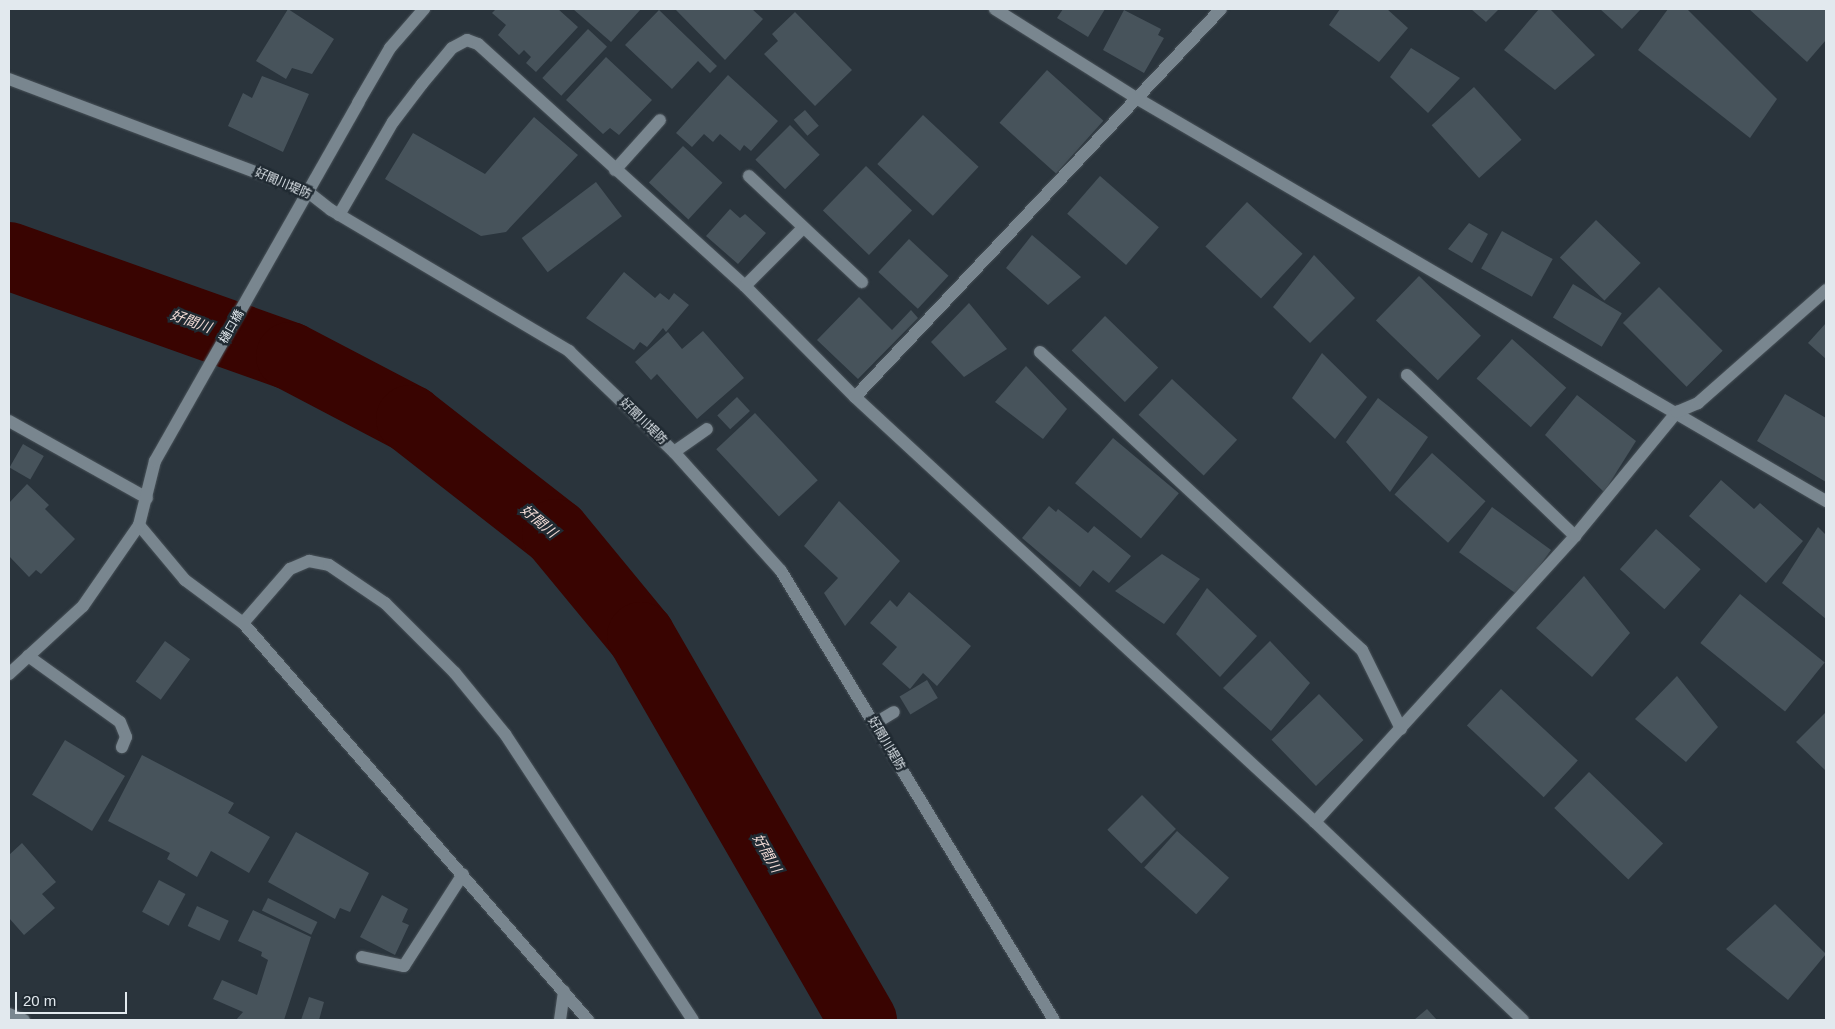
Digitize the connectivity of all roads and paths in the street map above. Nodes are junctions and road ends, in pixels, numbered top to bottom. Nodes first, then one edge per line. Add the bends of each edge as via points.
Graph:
1 (424, 9) edge
2 (995, 9) edge
3 (1222, 9) edge
4 (9, 79) edge
5 (1138, 99) junction
6 (660, 120) dead end
7 (615, 170) junction
8 (749, 176) dead end
9 (308, 192) junction
10 (339, 215) junction
11 (803, 228) junction
12 (862, 282) dead end
13 (745, 286) junction
14 (1826, 290) edge
15 (1040, 352) dead end
16 (1407, 375) dead end
17 (855, 397) junction
18 (1677, 412) junction
19 (9, 421) edge
20 (707, 429) dead end
21 (674, 452) junction
22 (147, 498) junction
23 (1826, 501) edge
24 (140, 525) junction
25 (1575, 536) junction
26 (243, 623) junction
27 (28, 656) junction
28 (9, 674) edge
29 (894, 712) dead end
30 (874, 724) junction
31 (1401, 729) junction
32 (122, 747) dead end
33 (1315, 822) junction
34 (463, 874) junction
35 (362, 957) dead end
36 (564, 991) junction
37 (9, 1014) edge
38 (24, 1020) edge
39 (560, 1020) edge
40 (588, 1020) edge
41 (693, 1020) edge
42 (1054, 1020) edge
43 (1523, 1020) edge

1 - 9 street, 樋口橋 via 390,48
2 - 5 street
3 - 5 street
4 - 9 street, 好間川堤防
5 - 17 street
5 - 18 street
6 - 7 street
7 - 10 street via 517,77 478,44 467,40 452,48 393,122
7 - 13 street
8 - 11 street
9 - 10 street, 好間川堤防
9 - 22 street, 樋口橋 via 155,461
10 - 21 street, 好間川堤防 via 569,351
11 - 12 street
11 - 13 street
13 - 17 street
14 - 18 street via 1698,403
15 - 31 street via 1362,650
16 - 25 street
17 - 33 street
18 - 23 street
18 - 25 street
19 - 22 street
20 - 21 street
21 - 30 street, 好間川堤防 via 781,571
22 - 24 street, 樋口橋
24 - 26 street via 185,580
24 - 27 street via 82,606
25 - 31 street
26 - 34 street
26 - 41 street via 290,568 309,561 329,565 385,603 455,673 505,734
27 - 28 street
27 - 32 street via 120,722 126,737
29 - 30 street
30 - 42 street, 好間川堤防
31 - 33 street
33 - 43 street
34 - 35 street via 404,966
34 - 36 street
36 - 39 street
36 - 40 street
37 - 38 street

